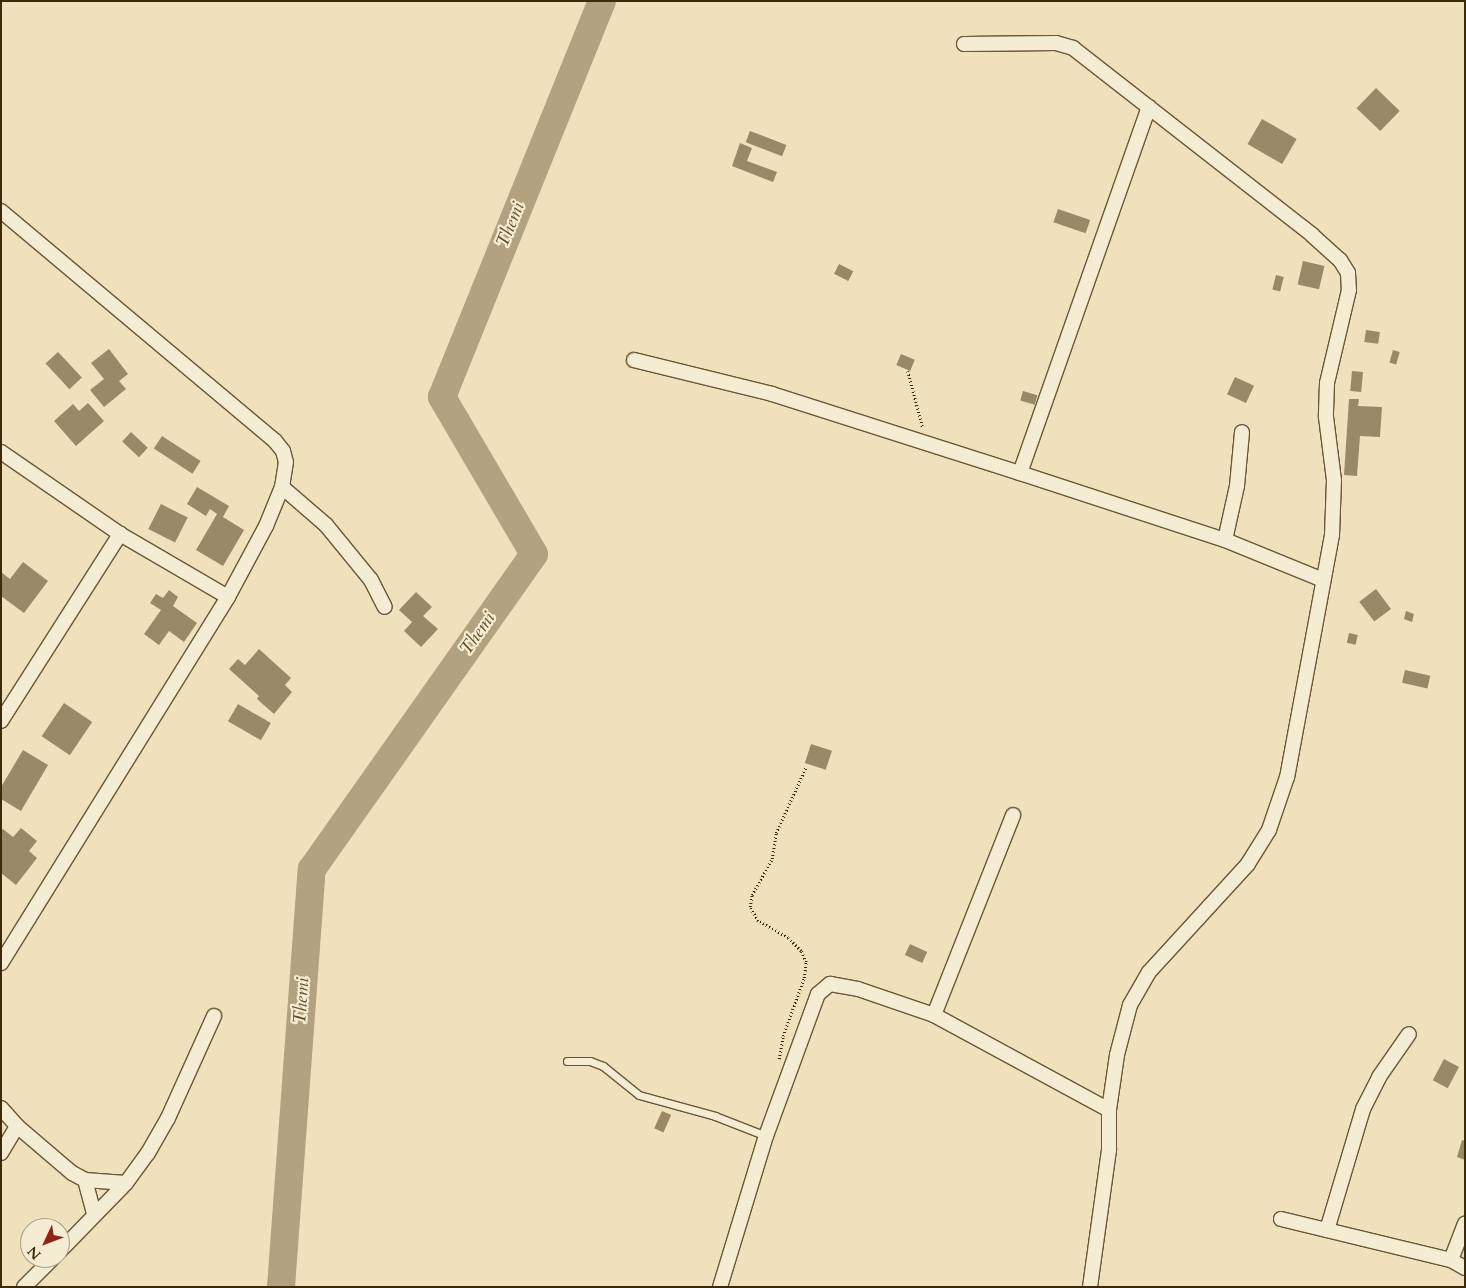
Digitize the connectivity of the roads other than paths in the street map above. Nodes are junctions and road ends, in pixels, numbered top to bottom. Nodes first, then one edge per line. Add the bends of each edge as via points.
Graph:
1 (964, 44) dead end
2 (1149, 107) junction
3 (1, 211) edge
4 (634, 360) dead end
5 (1242, 432) dead end
6 (1, 452) edge
7 (1020, 473) junction
8 (282, 487) junction
9 (120, 534) junction
10 (1225, 540) junction
11 (1323, 580) junction
12 (228, 597) junction
13 (385, 607) dead end
14 (1, 721) edge
15 (1013, 815) dead end
16 (1, 963) edge
17 (934, 1015) junction
18 (214, 1016) dead end
19 (1409, 1034) dead end
20 (567, 1061) dead end
21 (1, 1108) edge
22 (1109, 1110) junction
23 (17, 1126) junction
24 (766, 1136) junction
25 (1, 1153) edge
26 (85, 1180) junction
27 (126, 1183) junction
28 (94, 1214) junction
29 (1281, 1219) dead end
30 (1465, 1224) edge
31 (1327, 1230) junction
32 (70, 1240) edge
33 (1451, 1260) junction
34 (43, 1268) edge
35 (1465, 1268) edge
36 (24, 1287) edge
37 (720, 1287) edge
38 (1090, 1287) edge

1 - 2 street via 1056,43 1073,48
2 - 7 street
2 - 11 street via 1312,236 1340,260 1348,273 1349,290 1327,384 1326,418 1334,480 1332,535
3 - 8 street via 275,442 283,451 286,462
4 - 7 street via 772,394
5 - 10 street via 1237,486
6 - 9 street
7 - 10 street
8 - 12 street via 266,526
8 - 13 street via 326,525 371,580
9 - 12 street
9 - 14 street
10 - 11 street
11 - 22 street via 1288,777 1269,830 1248,864 1139,986 1130,1005 1117,1054
12 - 16 street
15 - 17 street
17 - 22 street
17 - 24 street via 858,989 830,984 818,994
18 - 27 street via 168,1118
19 - 31 street via 1379,1077 1363,1109
20 - 24 lane via 590,1061 603,1066 639,1095 715,1116
21 - 23 street
22 - 38 street via 1109,1150
23 - 25 street
23 - 26 street via 72,1173
24 - 37 street
26 - 27 street
26 - 28 street
27 - 28 street
28 - 32 street
29 - 31 street
30 - 33 street
31 - 33 street
33 - 35 street
34 - 36 street

